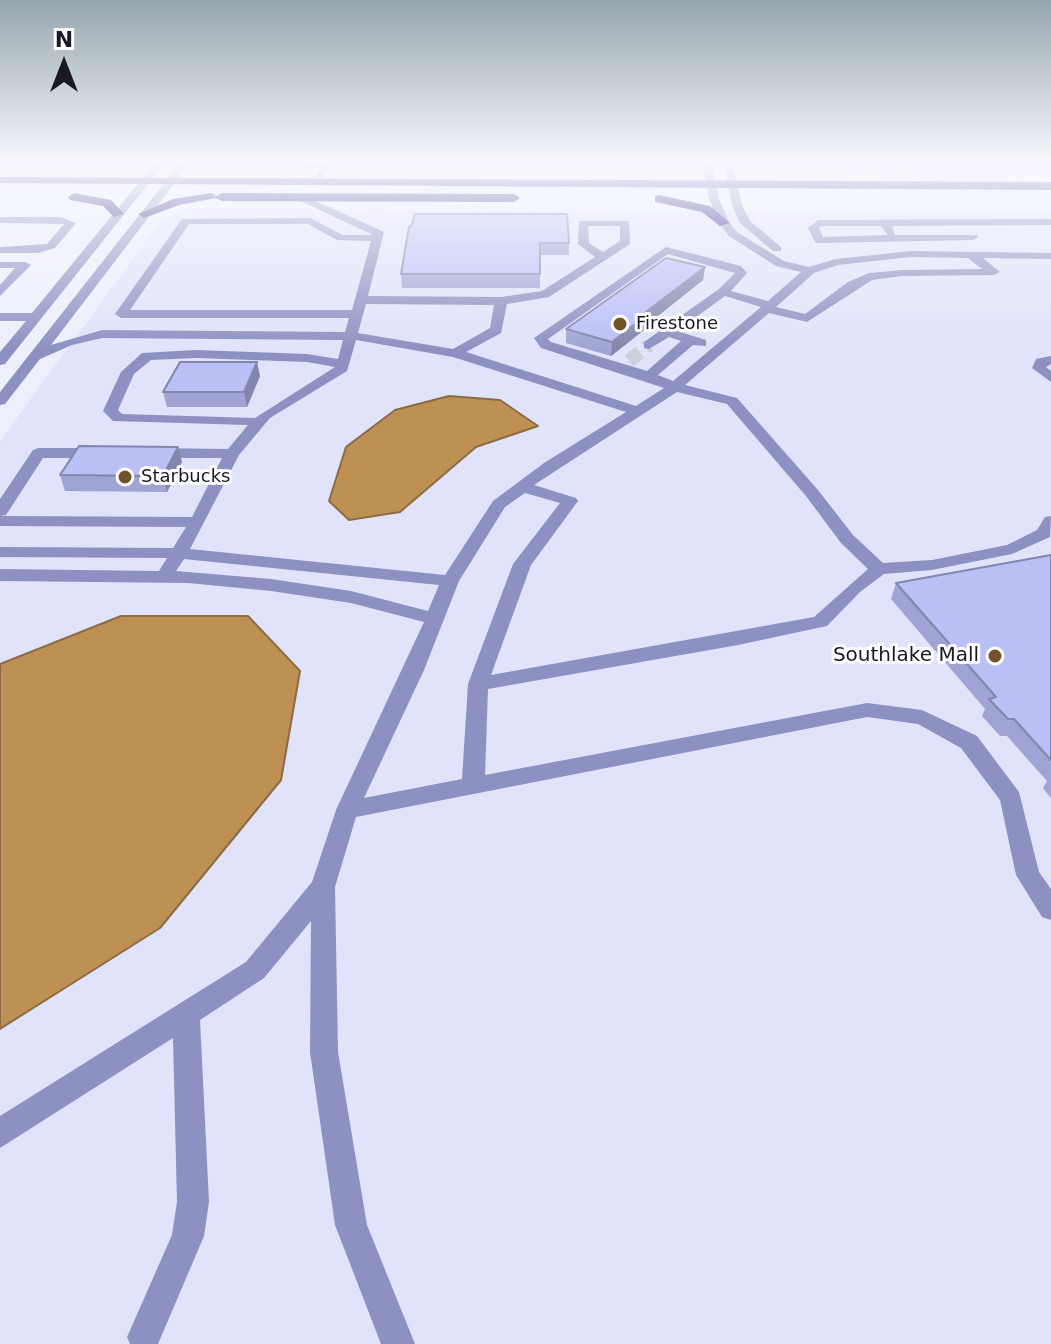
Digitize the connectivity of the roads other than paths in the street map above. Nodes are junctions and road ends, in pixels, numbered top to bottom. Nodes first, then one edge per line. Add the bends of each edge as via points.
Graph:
1 (69, 226) edge
2 (108, 226) edge
3 (135, 226) edge
4 (183, 226) edge
5 (319, 226) edge
6 (369, 226) edge
7 (727, 226) edge
8 (747, 226) edge
9 (815, 226) edge
10 (886, 226) edge
11 (965, 226) edge
12 (973, 237) junction
13 (379, 238) junction
14 (894, 238) junction
15 (0, 250) edge
16 (978, 255) junction
17 (887, 256) junction
18 (1051, 256) edge
19 (603, 257) dead end
20 (0, 265) edge
21 (810, 271) junction
22 (0, 292) edge
23 (723, 292) junction
24 (501, 301) junction
25 (360, 307) junction
26 (769, 307) junction
27 (67, 315) junction
28 (0, 317) edge
29 (34, 317) junction
30 (667, 332) junction
31 (102, 334) junction
32 (353, 336) junction
33 (690, 340) junction
34 (649, 345) tunnel mouth
35 (720, 347) junction
36 (455, 353) junction
37 (35, 356) junction
38 (1051, 360) edge
39 (0, 361) edge
40 (344, 364) junction
41 (649, 376) junction
42 (1051, 378) edge
43 (675, 387) junction
44 (0, 401) edge
45 (638, 411) junction
46 (258, 423) junction
47 (232, 454) junction
48 (523, 487) junction
49 (0, 511) edge
50 (0, 521) edge
51 (1051, 521) edge
52 (198, 522) junction
53 (0, 552) edge
54 (178, 553) junction
55 (879, 569) junction
56 (0, 575) edge
57 (164, 577) junction
58 (450, 581) junction
59 (435, 619) junction
60 (478, 684) junction
61 (473, 786) junction
62 (347, 810) junction
63 (323, 887) junction
64 (1051, 909) edge
65 (186, 1014) junction
66 (0, 1133) edge
67 (144, 1337) dead end
68 (398, 1344) edge

1 - 15 street via 51,246
2 - 29 street
3 - 27 street
4 - 25 street via 121,314
5 - 13 street via 341,238
6 - 13 street
7 - 21 street via 750,248 780,264
8 - 21 street
9 - 14 street via 819,240
10 - 14 street
11 - 12 street
12 - 14 street
12 - 16 street
13 - 25 street
14 - 17 street
16 - 17 street
16 - 18 street
16 - 26 street via 994,272 869,277 807,318
17 - 21 street
19 - 24 street via 545,294
20 - 22 street via 25,265
21 - 26 street
23 - 26 street
23 - 30 street
23 - 41 street via 741,273 737,268 666,250 540,338 546,345 626,364
24 - 25 street
24 - 36 street via 496,330
25 - 32 street
26 - 35 street
27 - 31 street
27 - 37 street
28 - 29 street
29 - 39 street
30 - 33 street
30 - 34 street
31 - 32 street
31 - 37 street
32 - 36 street
32 - 40 street
33 - 35 street
33 - 41 street
35 - 43 street
36 - 45 street
37 - 44 street
38 - 42 street via 1039,368
40 - 46 street
40 - 46 street via 307,358 147,356 128,372 110,411 118,418
41 - 43 street
43 - 45 street
43 - 55 street via 732,401 847,539
45 - 48 street
46 - 47 street
47 - 49 street via 38,453
47 - 52 street
48 - 58 street via 499,504
48 - 60 street via 570,501 522,564
50 - 52 street
51 - 55 street via 1044,533 1012,549
52 - 54 street
53 - 54 street
54 - 57 street
54 - 58 street
55 - 60 street via 820,622
56 - 57 street
57 - 59 street via 351,597
58 - 59 street
59 - 62 street
60 - 61 street
61 - 62 street
61 - 64 street via 867,710 922,717 969,742 1011,798 1028,875
62 - 63 street
63 - 65 street via 255,970
63 - 68 street via 324,1052 348,1212
65 - 66 street
65 - 67 street via 193,1202 188,1236

